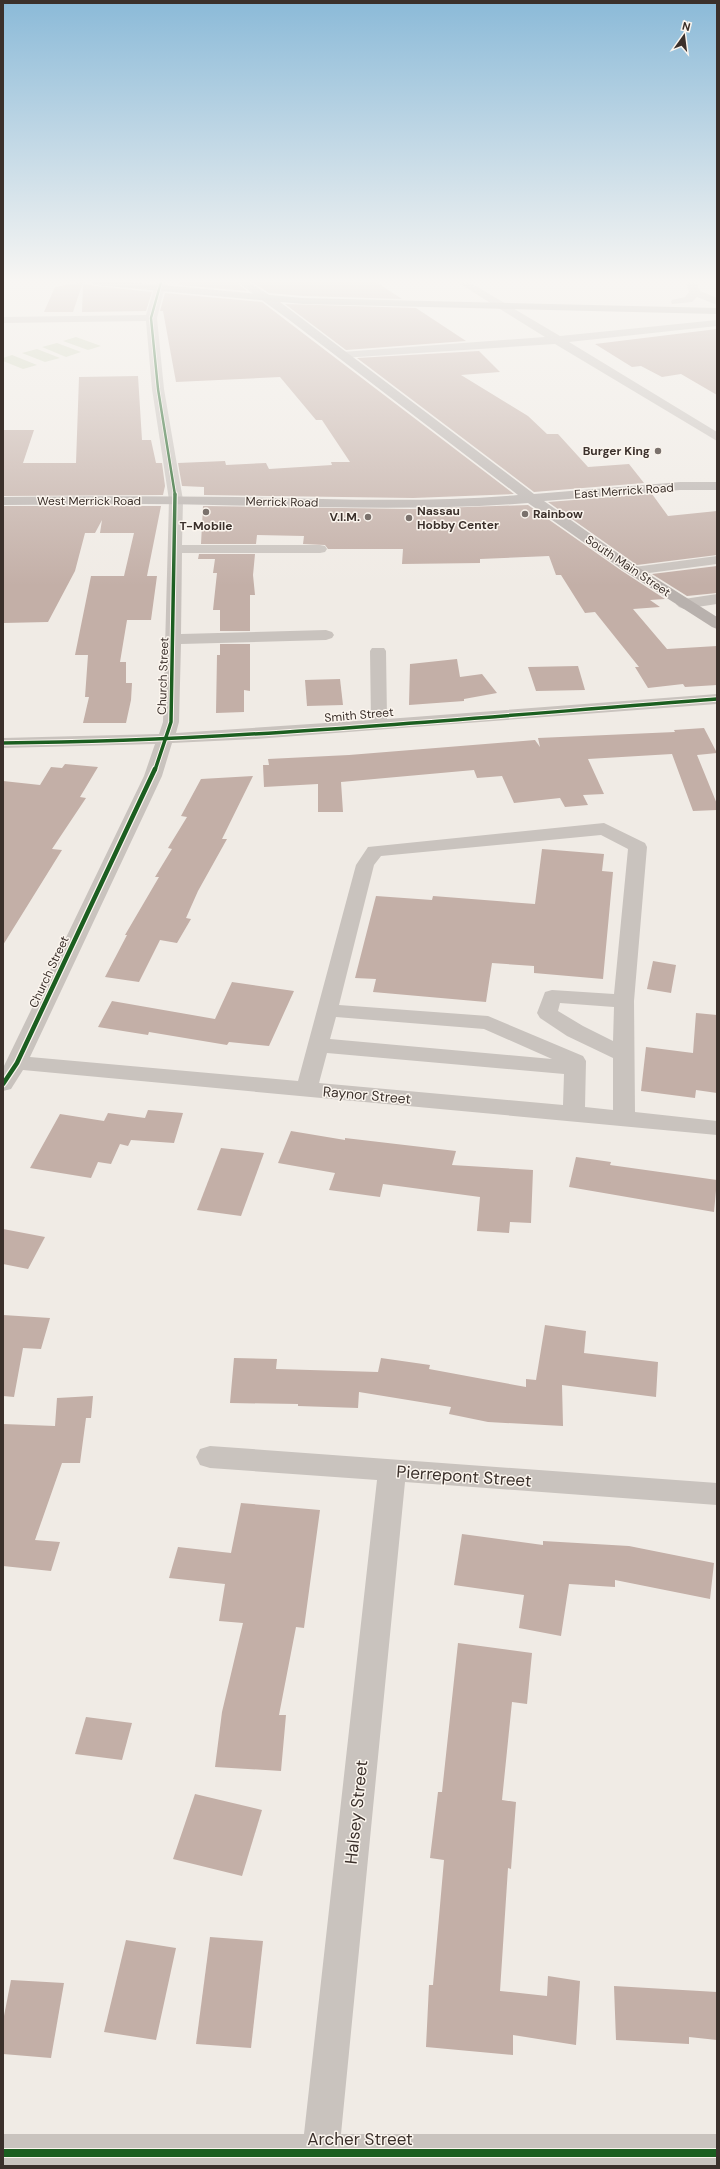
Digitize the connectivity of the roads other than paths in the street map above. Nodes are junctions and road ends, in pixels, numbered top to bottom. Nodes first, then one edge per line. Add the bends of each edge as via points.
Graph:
1 (157, 383) edge
2 (379, 383) edge
3 (629, 383) edge
4 (717, 437) edge
5 (717, 486) edge
6 (532, 498) junction
7 (176, 500) junction
8 (3, 501) edge
9 (175, 548) junction
10 (320, 550) dead end
11 (717, 560) edge
12 (634, 571) junction
13 (717, 599) edge
14 (684, 604) junction
15 (717, 624) edge
16 (326, 635) dead end
17 (174, 639) junction
18 (378, 651) dead end
19 (717, 699) edge
20 (379, 724) junction
21 (164, 739) junction
22 (3, 742) edge
23 (624, 1001) junction
24 (327, 1010) junction
25 (318, 1045) junction
26 (624, 1056) junction
27 (17, 1063) junction
28 (575, 1068) junction
29 (3, 1084) edge
30 (307, 1090) junction
31 (574, 1114) junction
32 (624, 1118) junction
33 (717, 1128) edge
34 (210, 1457) dead end
35 (392, 1471) junction
36 (717, 1494) edge
37 (3, 2153) edge
38 (321, 2153) junction
39 (717, 2154) edge

1 - 7 street, Church Street
2 - 6 main road, South Main Street
3 - 4 street
5 - 6 main road, East Merrick Road via 680,486
6 - 7 main road, Merrick Road via 485,502 384,504
6 - 12 main road, South Main Street
7 - 8 main road, West Merrick Road
7 - 9 street, Church Street
9 - 10 street
9 - 17 street, Church Street
11 - 12 street
12 - 14 main road, South Main Street
13 - 14 street
14 - 15 main road, South Main Street
16 - 17 street
17 - 21 street, Church Street via 171,722
18 - 20 street
19 - 20 street, Smith Street
20 - 21 street, Smith Street
21 - 22 street, Smith Street
21 - 27 street, Church Street via 153,776
23 - 24 street via 638,847 604,829 376,851 365,865
23 - 26 street
23 - 26 street via 552,996 547,1013 575,1031
24 - 25 street
24 - 28 street via 488,1023 575,1061
25 - 28 street
25 - 30 street
26 - 32 street
27 - 29 street, Church Street
27 - 30 street, Raynor Street
28 - 31 street
30 - 31 street, Raynor Street
31 - 32 street, Raynor Street
32 - 33 street, Raynor Street
34 - 35 street, Pierrepont Street
35 - 36 street, Pierrepont Street
35 - 38 street, Halsey Street
37 - 38 street, Archer Street
38 - 39 street, Archer Street

